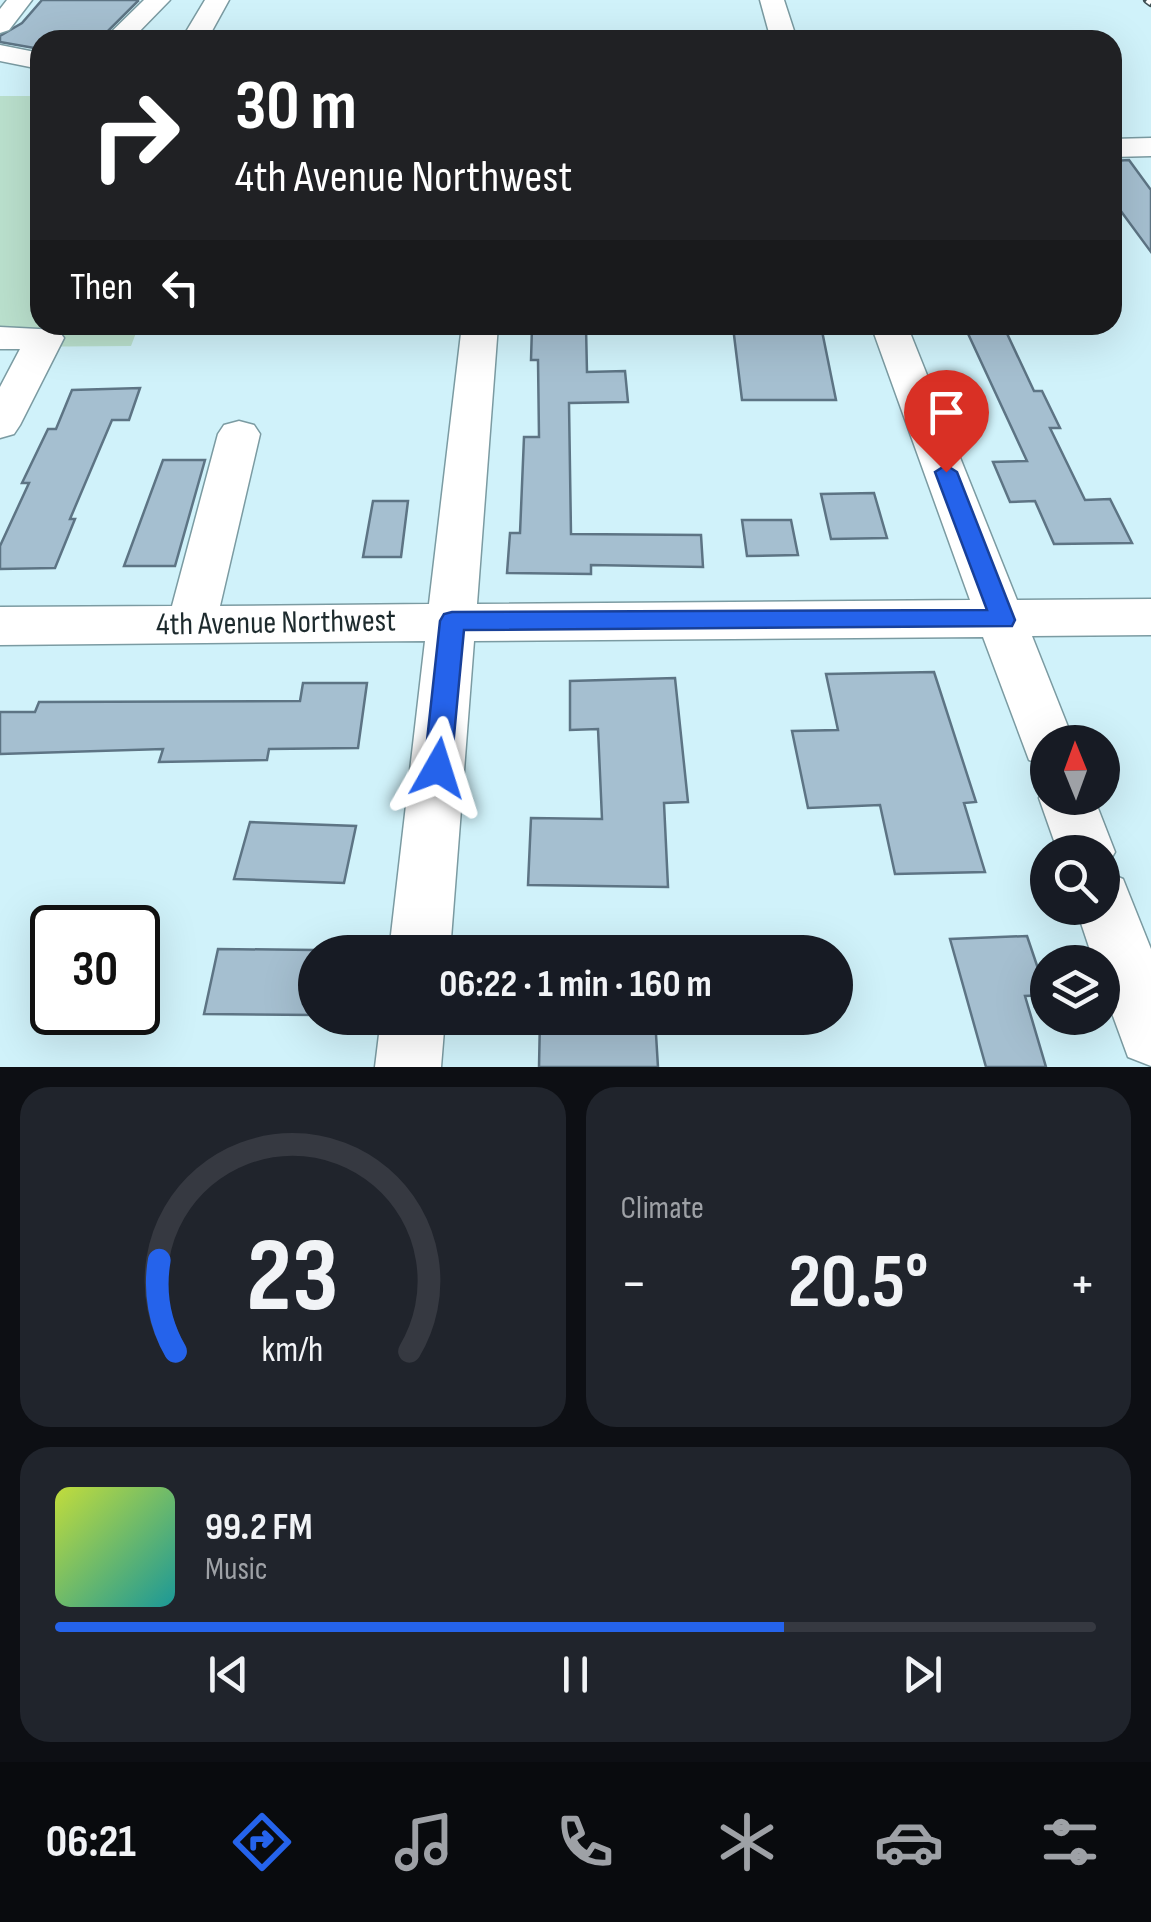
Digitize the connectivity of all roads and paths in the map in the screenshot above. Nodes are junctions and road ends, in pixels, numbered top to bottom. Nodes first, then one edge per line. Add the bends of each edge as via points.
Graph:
1 (20, 0) edge
2 (158, 0) edge
3 (217, 0) edge
4 (772, 0) edge
5 (0, 25) edge
6 (126, 30) edge
7 (200, 30) edge
8 (781, 30) edge
9 (0, 52) edge
10 (30, 59) edge
11 (1151, 147) edge
12 (1122, 148) edge
13 (479, 335) edge
14 (894, 335) edge
15 (0, 338) edge
16 (0, 425) edge
17 (239, 434) dead end
18 (1151, 617) edge
19 (1003, 620) junction
20 (452, 621) junction
21 (192, 623) junction
22 (0, 626) edge
23 (1041, 725) edge
24 (1112, 925) edge
25 (422, 935) edge
26 (1151, 1034) edge
27 (411, 1035) edge
28 (408, 1067) edge

1 - 5 street
2 - 6 street
3 - 7 street
4 - 8 street
9 - 10 street
11 - 12 street
13 - 20 street
14 - 19 street
15 - 16 street via 46,338
17 - 21 street
18 - 19 street, 4th Avenue Northwest
19 - 20 street, 4th Avenue Northwest
19 - 23 street
20 - 21 street, 4th Avenue Northwest
20 - 25 street
21 - 22 street, 4th Avenue Northwest
24 - 26 street
27 - 28 street

